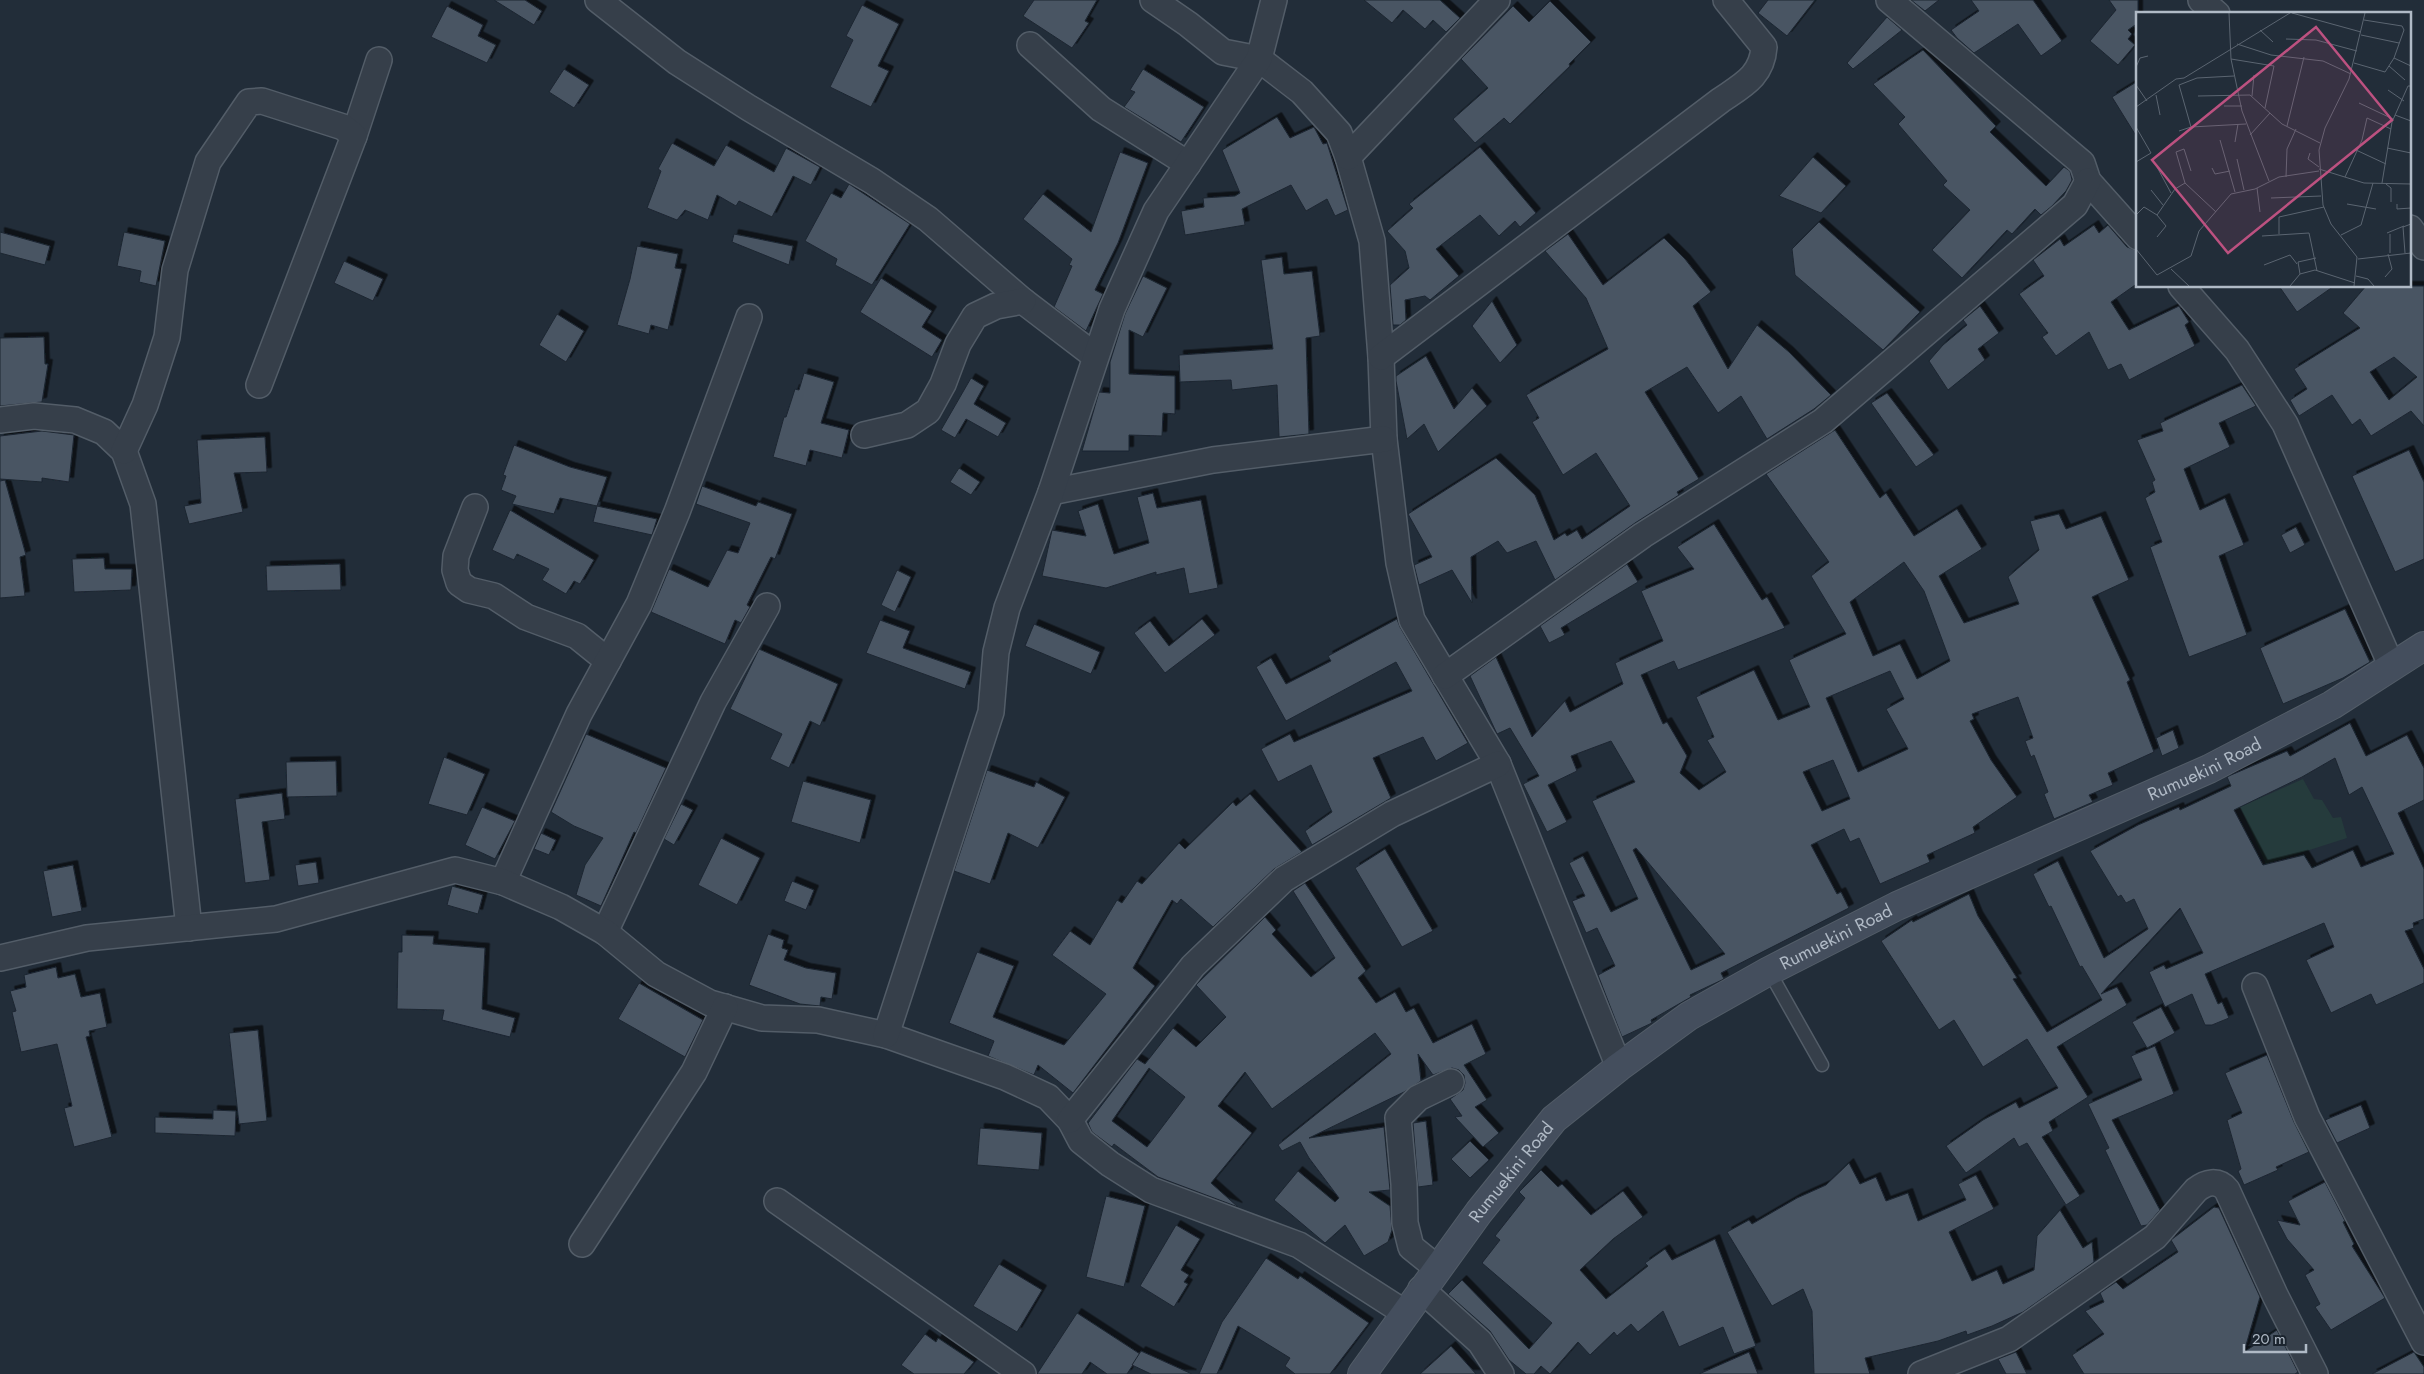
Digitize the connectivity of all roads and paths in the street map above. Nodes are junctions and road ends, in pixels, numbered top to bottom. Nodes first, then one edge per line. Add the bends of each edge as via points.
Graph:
1 (598, 0) edge
2 (1153, 0) edge
3 (1274, 0) edge
4 (1497, 0) edge
5 (1726, 0) edge
6 (1889, 0) edge
7 (2201, 0) edge
8 (2216, 12) edge
9 (1030, 45) dead end
10 (1259, 59) junction
11 (379, 60) dead end
12 (354, 136) junction
13 (1348, 157) junction
14 (1188, 164) junction
15 (2088, 181) junction
16 (2412, 231) edge
17 (2136, 235) edge
18 (2424, 247) edge
19 (2183, 288) edge
20 (1023, 301) junction
21 (749, 317) dead end
22 (1095, 356) junction
23 (1382, 357) junction
24 (259, 385) dead end
25 (0, 420) edge
26 (864, 435) dead end
27 (1384, 439) junction
28 (124, 451) junction
29 (1051, 492) junction
30 (475, 507) dead end
31 (767, 606) dead end
32 (2424, 646) edge
33 (608, 661) junction
34 (2392, 667) junction
35 (1445, 676) junction
36 (1498, 764) junction
37 (503, 882) junction
38 (189, 928) junction
39 (605, 932) junction
40 (0, 958) edge
41 (1769, 971) junction
42 (2255, 986) dead end
43 (725, 1007) junction
44 (886, 1035) junction
45 (1822, 1065) dead end
46 (1619, 1067) junction
47 (1451, 1082) dead end
48 (1070, 1120) junction
49 (777, 1201) dead end
50 (582, 1244) dead end
51 (1429, 1279) junction
52 (1404, 1313) junction
53 (2424, 1342) edge
54 (1023, 1374) edge
55 (1362, 1374) edge
56 (1501, 1374) edge
57 (1921, 1374) edge
58 (2316, 1374) edge

1 - 20 street via 677,62 928,218
2 - 10 street via 1223,52
3 - 10 street
4 - 13 street
5 - 23 street via 1764,48 1763,62 1749,81
6 - 15 street via 2082,163
7 - 8 street
9 - 14 street via 1101,110
10 - 13 street via 1302,92 1339,132
10 - 14 street
11 - 12 street
12 - 24 street
12 - 28 street via 343,127 262,101 249,102 223,137 208,162 196,195 175,270 167,337 145,405
13 - 23 street via 1372,241
14 - 22 street via 1156,211 1112,309
15 - 17 street
15 - 35 street via 2075,205 1823,421 1643,535
16 - 18 street
19 - 34 street via 2237,350 2285,424
20 - 22 street
20 - 26 street via 996,306 975,316 958,344 943,384 928,411 907,425
21 - 33 street via 677,512 639,604
22 - 29 street
23 - 27 street
25 - 28 street via 34,416 75,420 104,432
27 - 29 street via 1213,460
27 - 35 street via 1399,563 1412,620
28 - 38 street via 143,504
29 - 44 street via 1007,608 996,652 991,712
30 - 33 street via 456,556 455,570 459,583 469,590 494,596 526,617 577,636
31 - 39 street via 713,702
32 - 34 street, Rumuekini Road
33 - 37 street via 579,714
34 - 41 street, Rumuekini Road via 2332,705 2209,769 1898,906
35 - 36 street
36 - 46 street
36 - 48 street via 1392,814 1284,879 1193,966
37 - 38 street via 455,870 276,919
37 - 39 street via 561,907
38 - 40 street via 87,938
39 - 43 street via 656,974 710,1003
41 - 45 lane
41 - 46 street, Rumuekini Road via 1689,1016
42 - 53 street via 2307,1117
43 - 44 street via 762,1018 818,1020
43 - 50 street via 694,1072
44 - 48 street via 1005,1077 1048,1097
46 - 51 street, Rumuekini Road via 1554,1119
47 - 51 street via 1418,1098 1398,1118 1405,1222 1410,1248
48 - 52 street via 1081,1141 1151,1190 1299,1245
49 - 54 street
51 - 52 street, Rumuekini Road
51 - 56 street via 1480,1342
52 - 55 street, Rumuekini Road
57 - 58 street via 2009,1340 2155,1238 2196,1190 2211,1183 2218,1183 2227,1190 2275,1295

